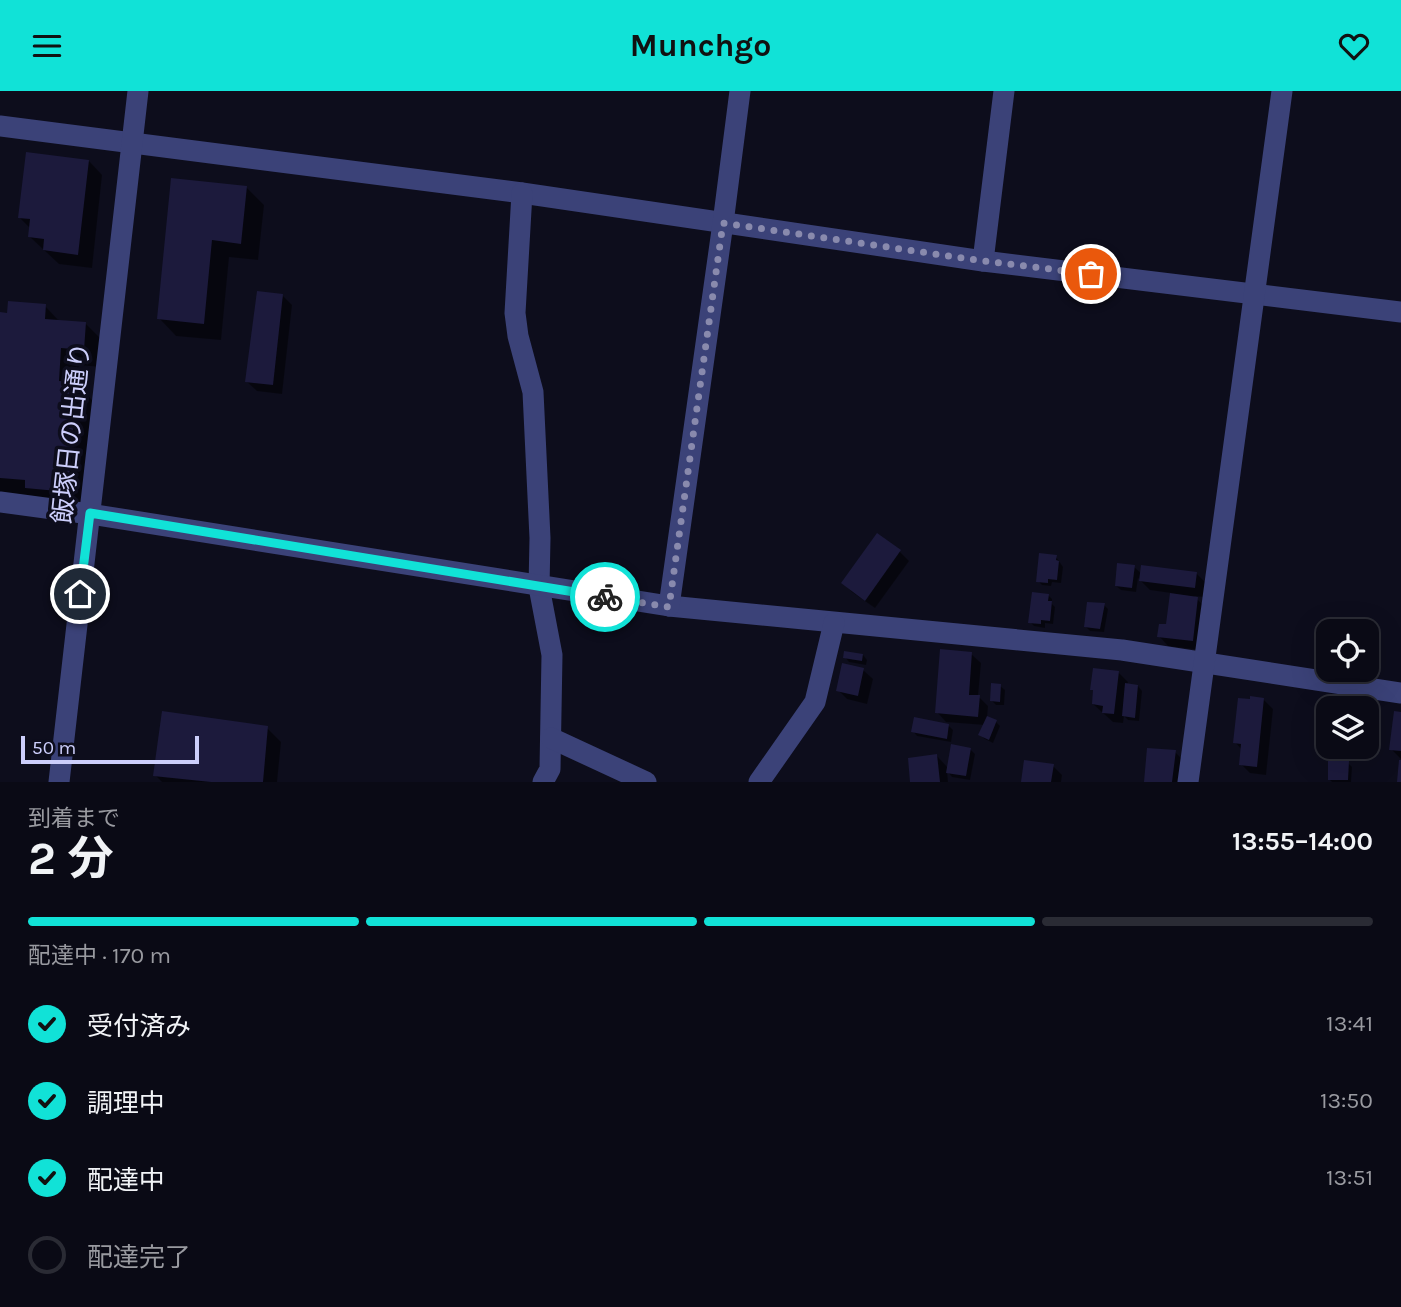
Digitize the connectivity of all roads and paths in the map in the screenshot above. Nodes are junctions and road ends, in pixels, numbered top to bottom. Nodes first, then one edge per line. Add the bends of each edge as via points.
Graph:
1 (138, 91) edge
2 (740, 91) edge
3 (1004, 91) edge
4 (1282, 91) edge
5 (0, 126) edge
6 (132, 144) junction
7 (522, 193) junction
8 (723, 223) junction
9 (983, 261) junction
10 (1255, 294) junction
11 (1401, 312) edge
12 (0, 502) edge
13 (90, 513) junction
14 (539, 587) junction
15 (669, 607) junction
16 (834, 622) junction
17 (1204, 663) junction
18 (1401, 693) edge
19 (551, 738) junction
20 (59, 782) edge
21 (543, 782) edge
22 (646, 782) edge
23 (759, 782) edge
24 (1188, 782) edge

1 - 6 street, 飯塚日の出通り
2 - 8 street
3 - 9 street
4 - 10 street
5 - 6 street
6 - 7 street
6 - 13 street, 飯塚日の出通り
7 - 8 street
7 - 14 street via 515,313 533,392
8 - 9 street
8 - 15 street
9 - 10 street
10 - 11 street
10 - 17 street
12 - 13 street
13 - 14 street
13 - 20 street, 飯塚日の出通り
14 - 15 street
14 - 19 street via 552,656
15 - 16 street
16 - 17 street via 1122,650
16 - 23 street via 814,702
17 - 18 street
17 - 24 street
19 - 21 street via 550,769
19 - 22 street

